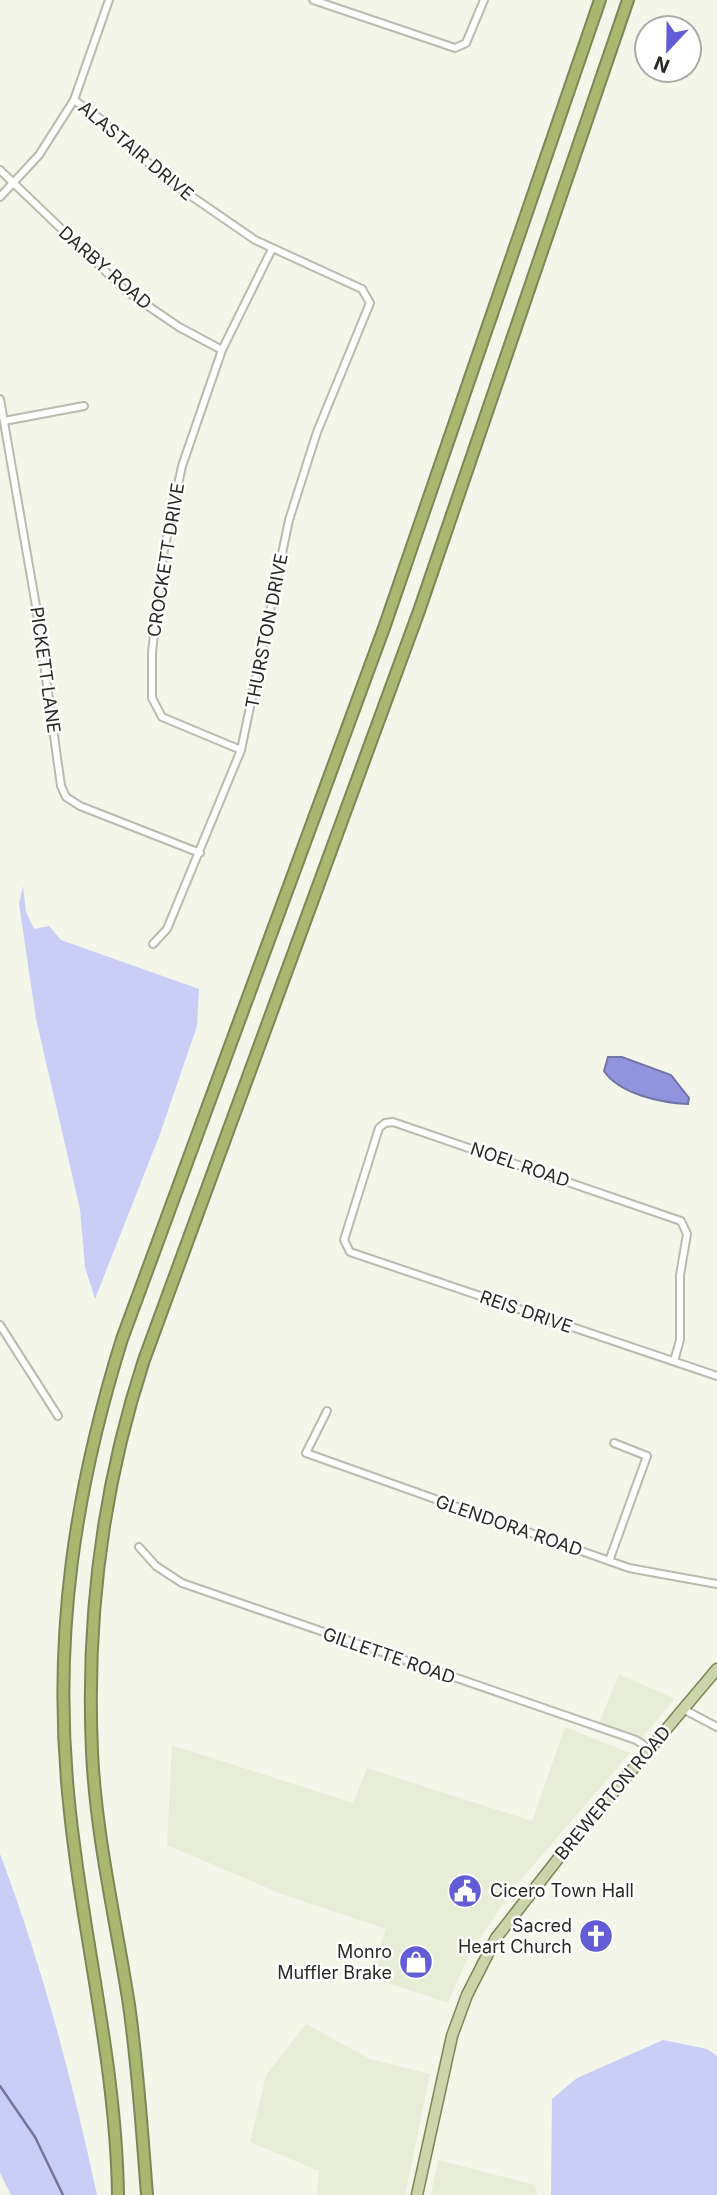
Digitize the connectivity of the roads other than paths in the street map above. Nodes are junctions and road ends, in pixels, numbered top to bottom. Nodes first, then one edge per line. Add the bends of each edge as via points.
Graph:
1 (109, 0) edge
2 (313, 0) edge
3 (484, 0) edge
4 (600, 0) edge
5 (628, 0) edge
6 (74, 100) junction
7 (0, 170) edge
8 (12, 183) junction
9 (0, 197) edge
10 (272, 249) junction
11 (368, 312) joint
12 (222, 350) junction
13 (0, 399) edge
14 (84, 406) dead end
15 (4, 421) junction
16 (241, 751) junction
17 (200, 853) junction
18 (153, 944) dead end
19 (344, 1240) joint
20 (0, 1325) edge
21 (674, 1361) junction
22 (717, 1376) edge
23 (327, 1411) dead end
24 (58, 1416) dead end
25 (614, 1443) dead end
26 (139, 1547) dead end
27 (610, 1561) junction
28 (717, 1584) edge
29 (717, 1669) edge
30 (683, 1709) junction
31 (717, 1727) edge
32 (649, 1749) junction
33 (118, 2195) edge
34 (147, 2195) edge
35 (417, 2195) edge

1 - 6 street
2 - 3 street via 455,48 466,43
4 - 33 highway via 384,628 122,1339 85,1474 70,1564 63,1724 77,1859 105,2031
5 - 34 highway via 419,611 144,1360 118,1444 99,1546 91,1637 92,1754 96,1806 129,2007
6 - 8 street via 39,155
6 - 10 street, ALASTAIR DRIVE via 183,192
7 - 8 street, DARBY ROAD
8 - 9 street
8 - 12 street, DARBY ROAD via 126,291
10 - 11 street, ALASTAIR DRIVE via 362,289 369,299
10 - 12 street, CROCKETT DRIVE
11 - 16 street, THURSTON DRIVE via 317,432 293,508
12 - 16 street, CROCKETT DRIVE via 171,512 151,689 162,717
13 - 15 street, PICKETT LANE
14 - 15 street
15 - 17 street, PICKETT LANE via 61,786 66,797 80,806
16 - 17 street, THURSTON DRIVE
17 - 18 street, THURSTON DRIVE via 167,929
19 - 21 street, REIS DRIVE via 355,1255
19 - 21 street, NOEL ROAD via 374,1139 385,1123 393,1122 673,1218 681,1221 687,1234 680,1275 680,1340
20 - 24 street
21 - 22 street, REIS DRIVE
23 - 27 street, GLENDORA ROAD via 306,1453
25 - 27 street via 647,1456
26 - 32 street, GILLETTE ROAD via 156,1566 182,1583 636,1740
27 - 28 street, GLENDORA ROAD
29 - 30 main road, BREWERTON ROAD
30 - 31 street
30 - 32 main road, BREWERTON ROAD
32 - 35 main road, BREWERTON ROAD via 517,1908 476,1975 447,2053

